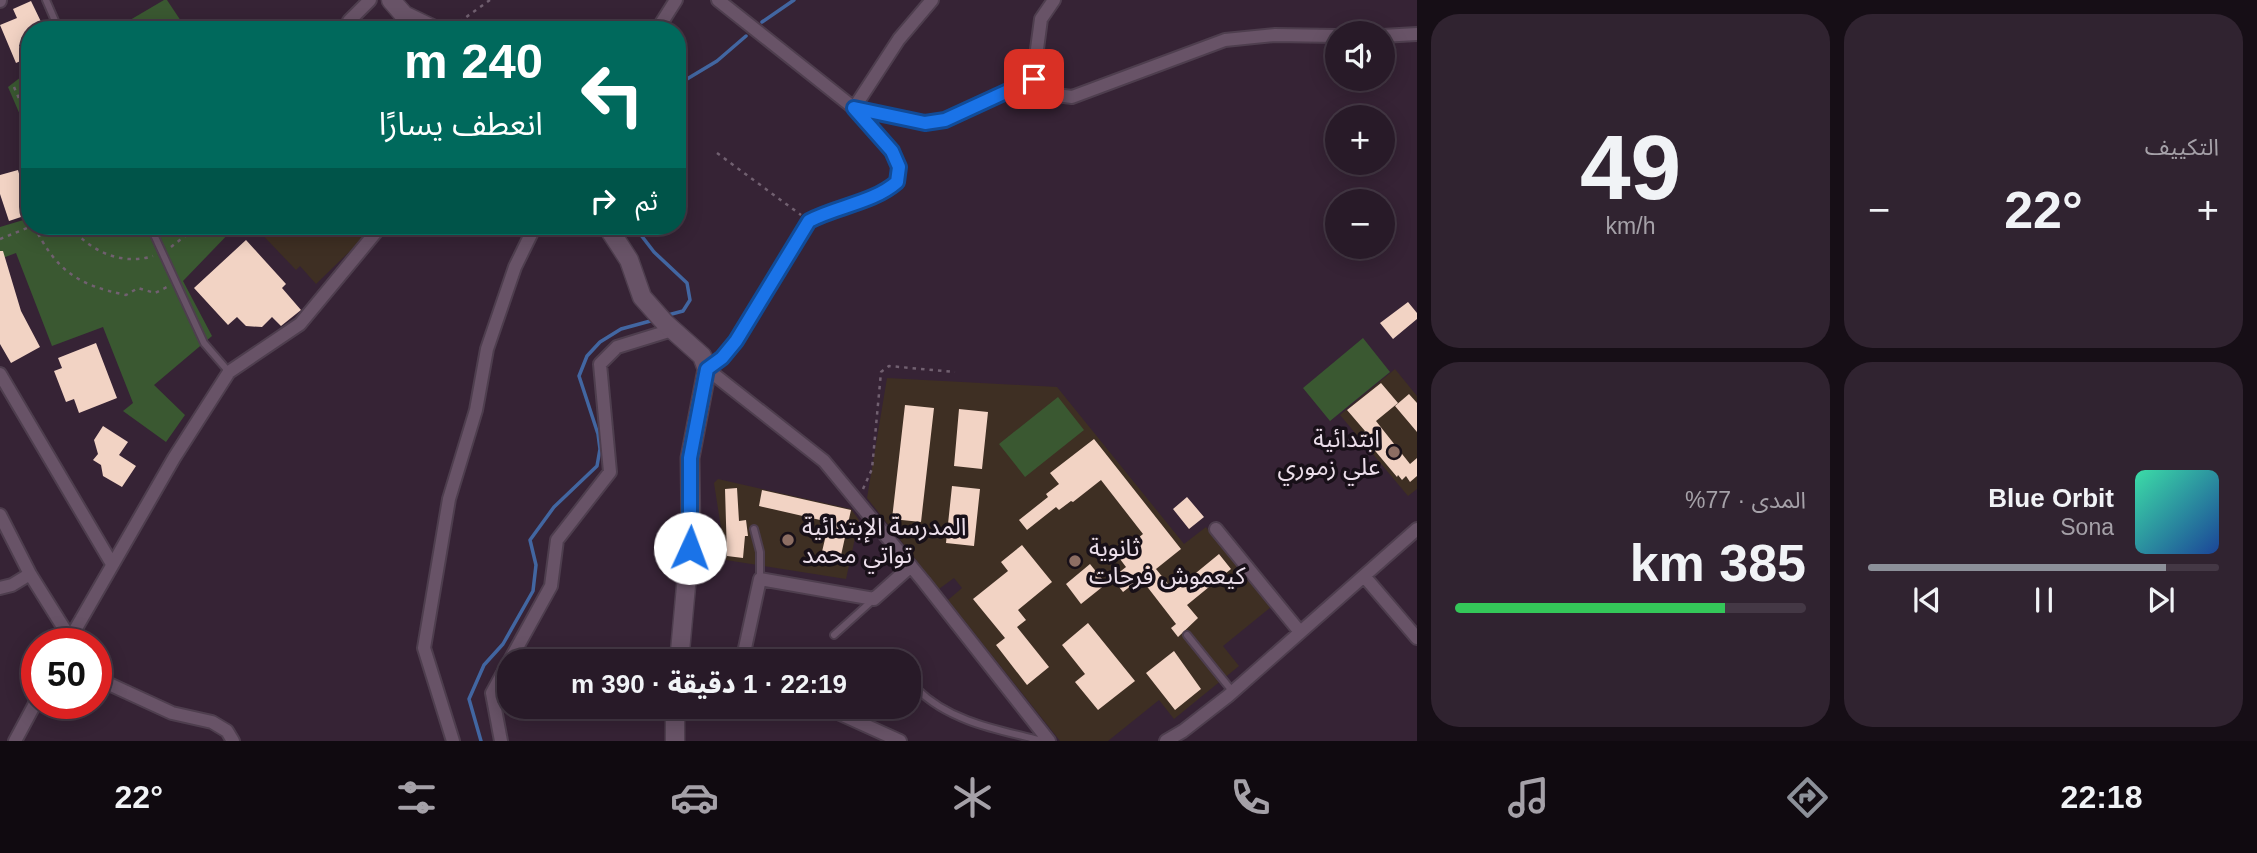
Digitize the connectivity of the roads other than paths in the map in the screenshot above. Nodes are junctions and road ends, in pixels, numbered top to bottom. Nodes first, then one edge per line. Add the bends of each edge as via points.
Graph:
1 (46, 0) edge
2 (370, 0) edge
3 (391, 0) edge
4 (676, 0) edge
5 (718, 0) edge
6 (932, 0) edge
7 (1054, 0) edge
8 (55, 21) edge
9 (349, 21) edge
10 (416, 21) edge
11 (663, 21) edge
12 (1417, 34) edge
13 (1395, 35) edge
14 (1325, 36) edge
15 (1034, 79) junction
16 (854, 108) junction
17 (154, 235) edge
18 (374, 235) edge
19 (531, 235) edge
20 (613, 235) edge
21 (664, 322) junction
22 (707, 369) junction
23 (229, 372) junction
24 (1, 379) edge
25 (0, 515) edge
26 (754, 529) dead end
27 (1216, 529) dead end
28 (1417, 529) edge
29 (113, 564) junction
30 (911, 566) junction
31 (30, 575) junction
32 (1364, 576) junction
33 (760, 579) junction
34 (0, 588) edge
35 (874, 599) junction
36 (61, 628) edge
37 (76, 628) edge
38 (1300, 632) junction
39 (834, 635) dead end
40 (1187, 635) dead end
41 (1417, 638) edge
42 (516, 649) edge
43 (680, 649) edge
44 (745, 649) edge
45 (497, 684) edge
46 (112, 685) edge
47 (1233, 692) junction
48 (921, 693) edge
49 (27, 719) edge
50 (675, 719) edge
51 (851, 719) edge
52 (15, 741) edge
53 (233, 741) edge
54 (453, 741) edge
55 (501, 741) edge
56 (675, 741) edge
57 (900, 741) edge
58 (1042, 741) edge
59 (1049, 741) edge
60 (1166, 741) edge

1 - 8 lane
2 - 9 street
3 - 10 main road
4 - 11 street
5 - 16 street
6 - 16 street via 899,39
7 - 15 street via 1041,19
12 - 13 street
14 - 15 street via 1225,40 1072,97 1048,94
15 - 16 street via 945,120 925,123
16 - 22 street via 892,151 899,167 897,182 885,193 809,221 736,341
17 - 23 lane via 204,343
18 - 23 street via 300,324
19 - 54 street via 487,349 476,410 449,499 424,648
20 - 21 main road via 629,260 642,297
21 - 22 main road via 702,356
21 - 42 street via 617,347 600,364 610,472 557,540 551,586
22 - 30 street via 824,461
22 - 43 main road via 690,458 691,532
23 - 29 street
24 - 29 street
25 - 31 street
26 - 33 lane
27 - 38 street
28 - 32 street
29 - 37 street
30 - 35 street
30 - 59 street
31 - 34 street
31 - 36 street
32 - 38 street
32 - 41 street
33 - 35 street
33 - 44 street
35 - 39 lane
38 - 47 street
40 - 47 lane
45 - 55 street via 492,693
46 - 53 street via 172,713 212,722
47 - 60 street
48 - 58 lane via 931,703 992,730
49 - 52 street
50 - 56 main road
51 - 57 street

